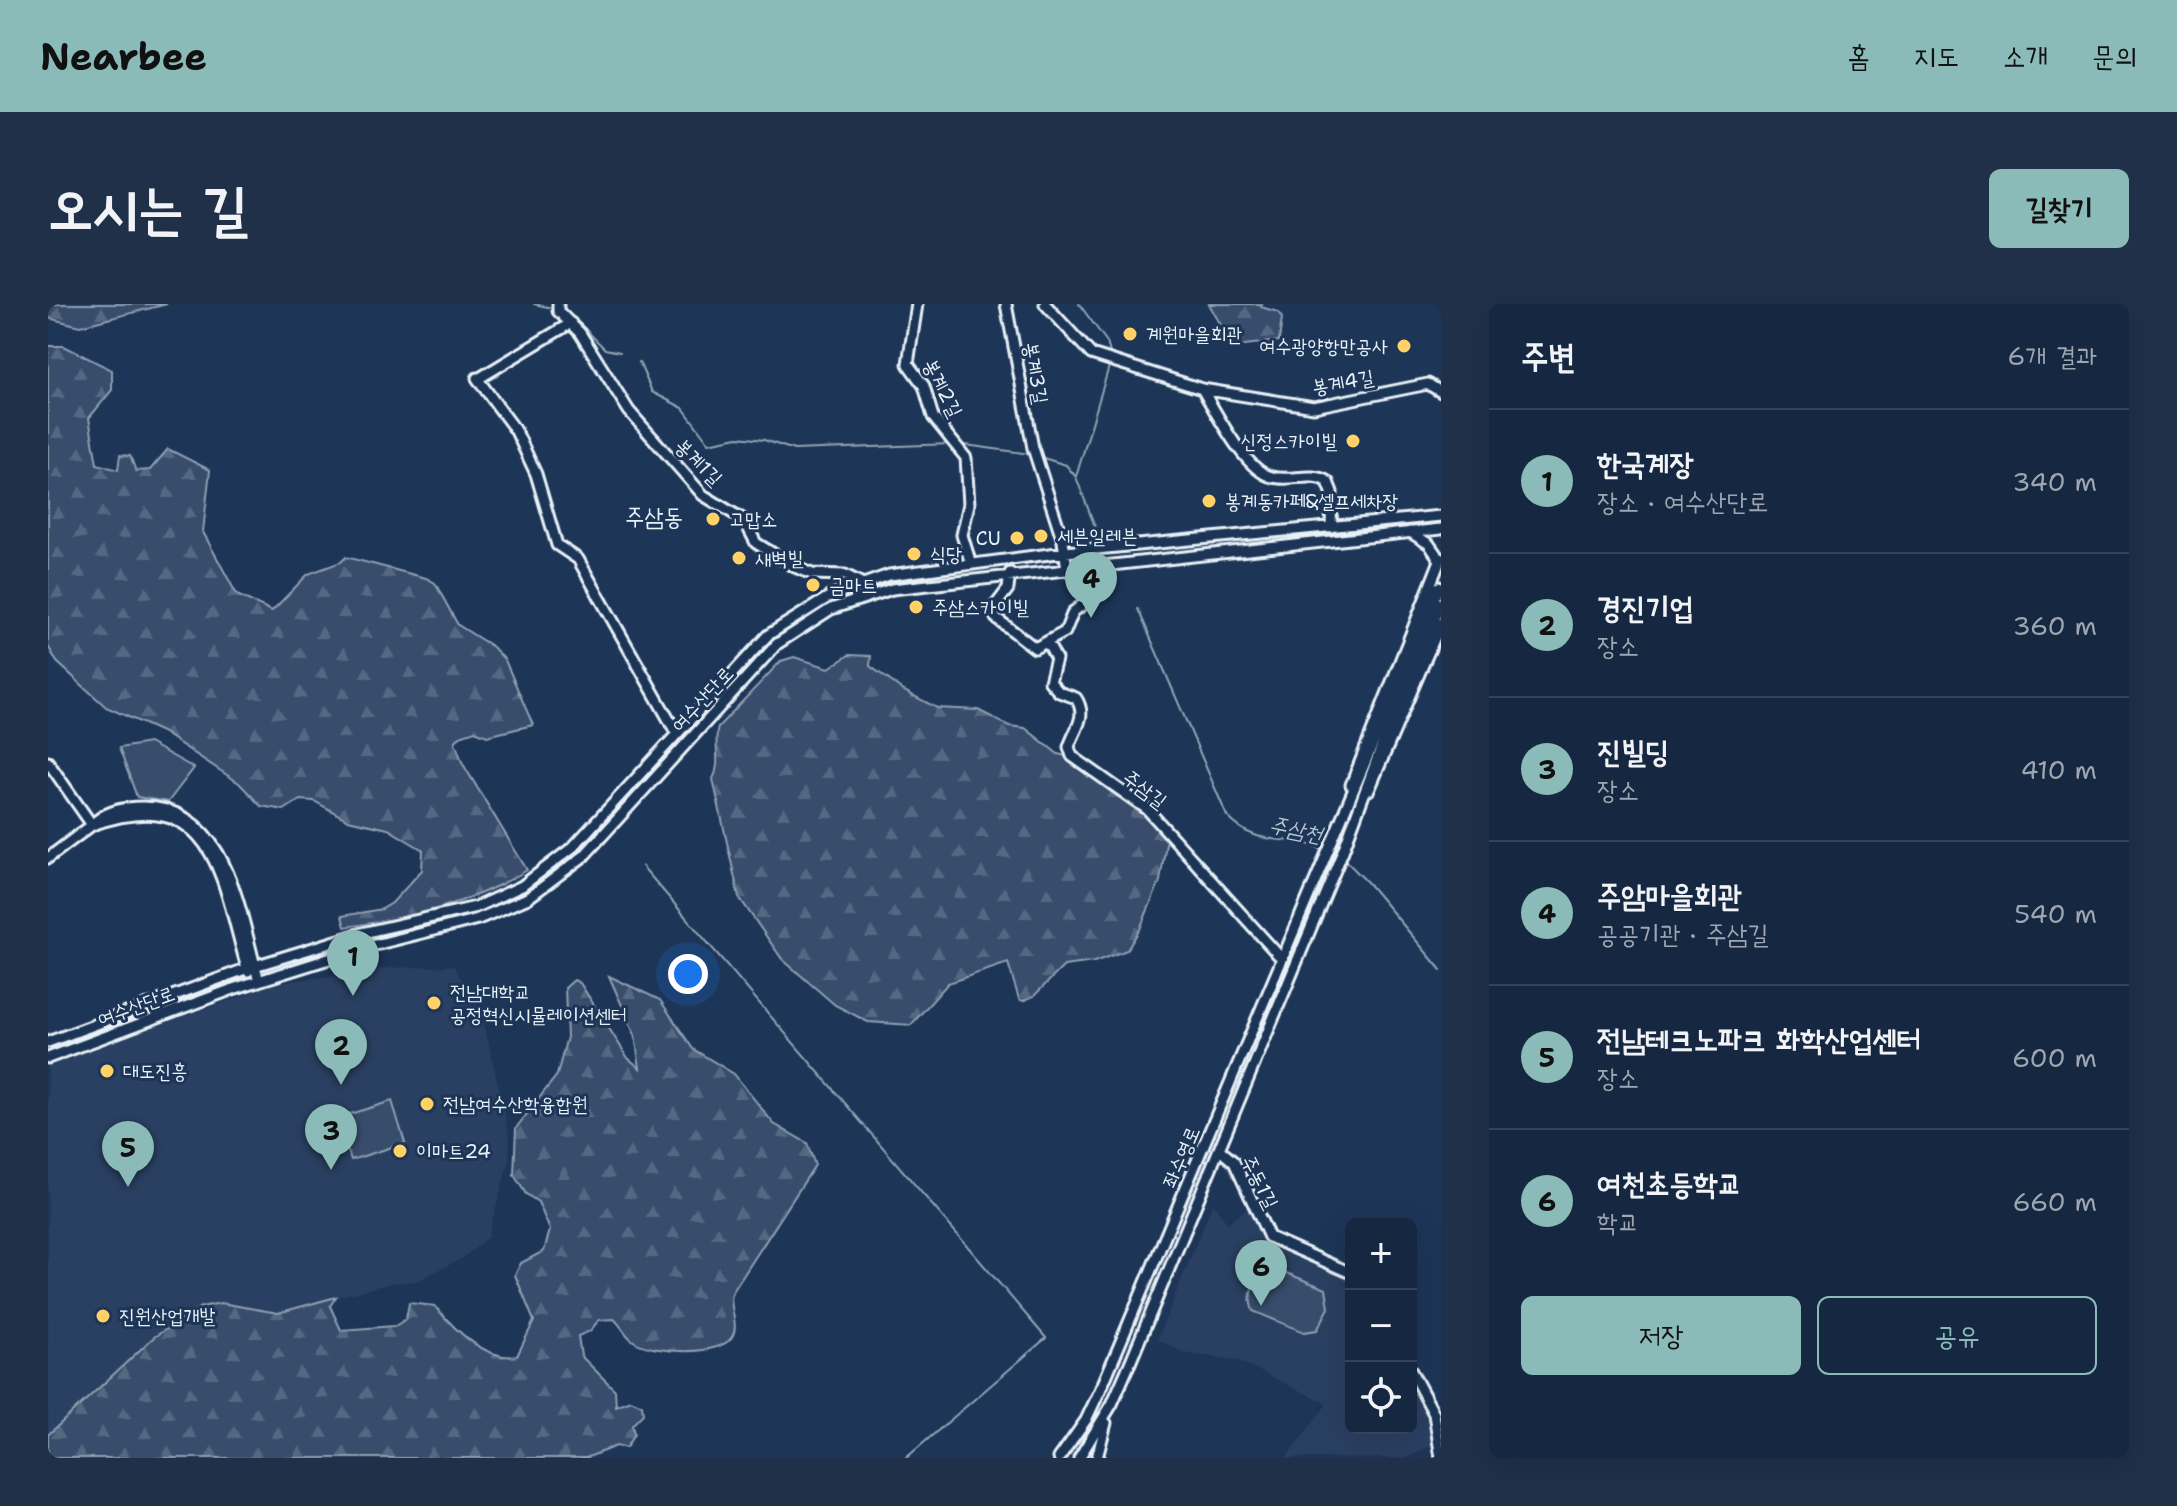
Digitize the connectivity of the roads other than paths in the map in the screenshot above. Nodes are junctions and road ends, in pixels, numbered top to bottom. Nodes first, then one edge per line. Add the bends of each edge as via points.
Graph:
1 (558, 304) edge
2 (917, 304) edge
3 (1006, 304) edge
4 (1045, 304) edge
5 (571, 323) junction
6 (1202, 389) junction
7 (1441, 392) edge
8 (1441, 509) edge
9 (1441, 516) edge
10 (1411, 519) junction
11 (1331, 527) junction
12 (1441, 529) edge
13 (1410, 532) junction
14 (1065, 552) junction
15 (1440, 559) edge
16 (971, 564) junction
17 (1091, 566) junction
18 (1067, 569) junction
19 (1010, 573) junction
20 (1441, 574) edge
21 (861, 583) junction
22 (1435, 584) junction
23 (866, 596) junction
24 (1441, 603) edge
25 (1441, 623) edge
26 (1048, 644) junction
27 (677, 734) junction
28 (48, 762) edge
29 (1361, 803) junction
30 (92, 825) junction
31 (48, 858) edge
32 (1282, 959) junction
33 (251, 967) junction
34 (256, 982) junction
35 (48, 1042) edge
36 (48, 1058) edge
37 (1220, 1150) junction
38 (1345, 1270) edge
39 (1417, 1383) edge
40 (1112, 1404) junction
41 (1059, 1458) edge
42 (1079, 1458) edge
43 (1097, 1458) edge
44 (1441, 1458) edge

1 - 5 street, 봉계1길
2 - 16 street, 봉계2길 via 908,364 924,386 933,417 962,451 969,500 962,535
3 - 14 street, 봉계3길 via 1037,467
4 - 6 street, 봉계3길 via 1084,349
5 - 21 street, 봉계1길 via 629,411 665,454 706,497 744,520 756,543 809,573 845,575
5 - 27 street, 여수산단로 via 478,378 516,431 536,474 557,545 578,559
6 - 7 street, 봉계4길 via 1314,407 1428,384
6 - 11 street via 1239,448 1265,474 1328,482
8 - 10 street
9 - 10 street, 여수산단로
10 - 11 street, 여수산단로
11 - 14 street, 여수산단로
12 - 13 street, 여수산단로
13 - 15 street
13 - 17 street, 여수산단로
14 - 16 street, 여수산단로
14 - 18 street
15 - 22 street
16 - 21 street, 여수산단로
17 - 18 street, 여수산단로
17 - 26 street via 1093,597 1074,610 1067,631
18 - 19 street, 여수산단로
19 - 23 street, 여수산단로
19 - 26 street via 1008,589 993,606 995,617 1032,647
20 - 22 street
21 - 23 street
21 - 27 street, 여수산단로 via 775,630
22 - 32 street, 좌수영로
23 - 34 street, 여수산단로 via 815,618 777,644 596,844 537,893 478,919
24 - 29 street
25 - 29 street
26 - 32 street, 주삼길 via 1056,659 1050,682 1076,698 1082,711 1069,747 1072,756 1147,809
27 - 33 street, 여수산단로 via 573,847 522,886 476,907 362,933
28 - 30 street
29 - 37 street, 좌수영로
30 - 31 street
30 - 33 street via 109,813 147,807 184,816 200,828 216,845 226,871
32 - 41 street, 좌수영로 via 1103,1384
33 - 34 street
33 - 35 street, 여수산단로
34 - 36 street, 여수산단로
37 - 38 street, 주동1길 via 1234,1162 1269,1237
37 - 40 street, 좌수영로
39 - 44 street via 1436,1419
40 - 42 street, 좌수영로
40 - 43 street

